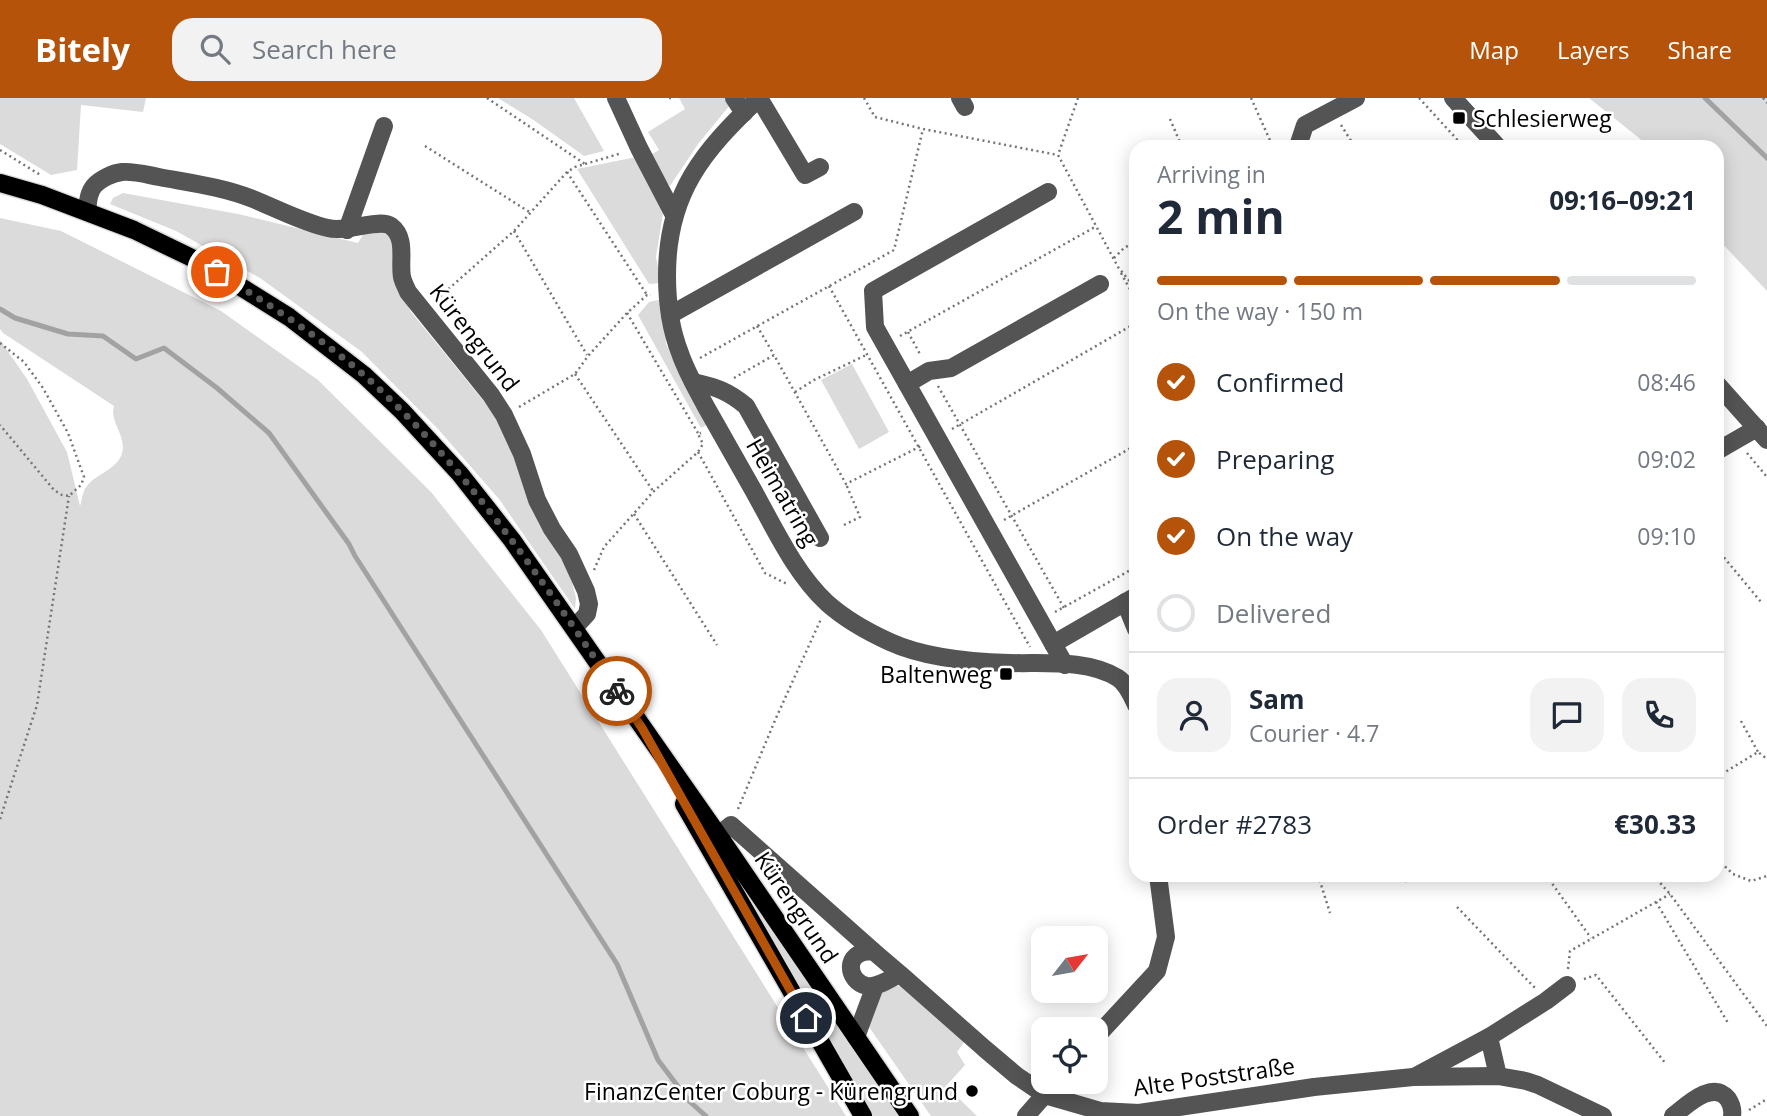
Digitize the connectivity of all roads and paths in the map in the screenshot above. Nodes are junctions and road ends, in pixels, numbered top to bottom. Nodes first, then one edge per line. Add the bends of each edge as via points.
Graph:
1 (487, 98) edge
2 (616, 98) edge
3 (759, 98) edge
4 (864, 98) edge
5 (1078, 98) edge
6 (1251, 98) edge
7 (1356, 98) edge
8 (1419, 98) edge
9 (1453, 98) edge
10 (1763, 98) edge
11 (1767, 103) edge
12 (739, 105) edge
13 (1333, 110) junction
14 (1170, 120) dead end
15 (384, 126) dead end
16 (923, 129) junction
17 (1179, 140) edge
18 (1270, 140) edge
19 (1300, 140) edge
20 (1350, 140) edge
21 (1458, 140) edge
22 (1492, 140) edge
23 (425, 146) dead end
24 (639, 148) junction
25 (0, 150) edge
26 (1058, 155) junction
27 (585, 164) junction
28 (820, 167) dead end
29 (567, 172) junction
30 (0, 183) edge
31 (1048, 192) dead end
32 (42, 195) junction
33 (87, 211) junction
34 (854, 212) dead end
35 (531, 213) junction
36 (674, 215) junction
37 (1095, 227) junction
38 (347, 230) junction
39 (514, 231) junction
40 (1129, 245) edge
41 (1114, 258) junction
42 (1118, 267) junction
43 (1129, 280) edge
44 (1100, 284) dead end
45 (829, 286) junction
46 (1129, 287) edge
47 (424, 312) junction
48 (626, 313) junction
49 (670, 315) junction
50 (757, 327) junction
51 (1129, 327) edge
52 (0, 343) edge
53 (867, 354) junction
54 (774, 355) junction
55 (588, 356) junction
56 (929, 371) junction
57 (575, 374) junction
58 (689, 374) junction
59 (908, 384) junction
60 (718, 387) junction
61 (795, 392) junction
62 (1724, 392) edge
63 (504, 415) junction
64 (960, 424) junction
65 (0, 425) edge
66 (717, 426) junction
67 (1762, 434) edge
68 (698, 435) junction
69 (937, 437) junction
70 (919, 447) junction
71 (1724, 448) edge
72 (1129, 449) edge
73 (698, 452) junction
74 (846, 484) junction
75 (653, 492) junction
76 (69, 496) junction
77 (634, 514) junction
78 (1012, 516) junction
79 (844, 525) dead end
80 (820, 538) dead end
81 (1724, 557) edge
82 (1129, 571) edge
83 (790, 585) dead end
84 (586, 591) junction
85 (1129, 600) edge
86 (1761, 602) dead end
87 (828, 603) junction
88 (1063, 608) junction
89 (1040, 621) junction
90 (574, 628) junction
91 (1053, 644) junction
92 (716, 645) dead end
93 (1065, 665) junction
94 (1129, 692) edge
95 (1741, 721) dead end
96 (1758, 752) junction
97 (1767, 759) edge
98 (1724, 773) edge
99 (0, 819) edge
100 (719, 835) junction
101 (1724, 866) edge
102 (1767, 876) edge
103 (1159, 882) edge
104 (1320, 882) edge
105 (1551, 882) edge
106 (1659, 882) edge
107 (1670, 894) junction
108 (1656, 902) junction
109 (1457, 907) dead end
110 (1331, 913) dead end
111 (1592, 939) junction
112 (873, 951) junction
113 (900, 974) junction
114 (1567, 985) junction
115 (875, 986) junction
116 (1546, 1001) junction
117 (1728, 1023) dead end
118 (1108, 1024) edge
119 (1767, 1026) edge
120 (856, 1037) junction
121 (1489, 1037) junction
122 (1666, 1064) dead end
123 (1498, 1076) junction
124 (1413, 1077) junction
125 (1031, 1081) edge
126 (1045, 1094) edge
127 (1063, 1094) edge
128 (1767, 1099) edge
129 (1740, 1113) edge
130 (863, 1116) edge
131 (910, 1116) edge
132 (1026, 1116) edge
133 (1603, 1116) edge
134 (1673, 1116) edge

1 - 27 path
2 - 24 street
3 - 12 street, Heimatring
3 - 28 street via 806,176
4 - 16 path via 875,117
5 - 26 path
6 - 18 path
7 - 13 street
8 - 21 path
9 - 22 street
10 - 11 path
12 - 36 street, Heimatring via 682,193
13 - 19 street via 1305,125
13 - 20 path
14 - 17 path
15 - 38 street
16 - 26 path
16 - 45 path via 894,250
23 - 35 path
24 - 27 path
24 - 36 street
25 - 32 path via 46,178
26 - 37 path
27 - 29 path
29 - 35 path
29 - 48 path via 647,295
30 - 32 main road, Kürengrund
31 - 59 street via 873,291 875,327
32 - 33 main road, Kürengrund
33 - 38 street, Kürengrund via 97,183 130,172 215,187 327,228
33 - 90 main road, Kürengrund via 217,272 289,317 363,375 460,474
34 - 49 street
35 - 39 path
36 - 49 street, Heimatring via 667,251
37 - 41 path
37 - 56 path via 908,332
38 - 47 street, Kürengrund via 380,223 396,231 402,278
39 - 47 path
39 - 55 path
40 - 41 path
41 - 42 path
42 - 43 path
42 - 46 path
44 - 56 street via 951,368
45 - 50 path
45 - 53 path
47 - 63 street, Kürengrund
48 - 55 path
48 - 68 path
49 - 58 street, Heimatring
50 - 54 path
50 - 58 path
51 - 64 path
52 - 76 path via 24,362 68,433 84,477
53 - 61 path
53 - 70 path
54 - 60 path
54 - 61 path
55 - 57 path
56 - 59 street
56 - 64 path
57 - 63 path
57 - 75 path
58 - 60 street
58 - 66 street, Heimatring
59 - 69 street
60 - 80 street via 746,406
61 - 74 path
62 - 67 street
63 - 84 street, Kürengrund via 537,500
64 - 78 path
65 - 76 path via 54,490
66 - 68 path
66 - 87 street, Heimatring via 795,564
67 - 71 street
68 - 73 path via 704,444
69 - 70 path
69 - 89 street
70 - 74 path
70 - 91 path via 1034,653
72 - 78 path
73 - 75 path
73 - 83 path via 765,573
74 - 79 path via 860,516
75 - 77 path
76 - 99 path via 37,705
77 - 84 path via 604,547
77 - 92 path
78 - 88 path
81 - 86 path
82 - 88 path
84 - 90 street via 587,614
85 - 91 street
87 - 93 street, Heimatring via 891,643 919,651 958,659
87 - 100 path
88 - 89 path
89 - 91 street
90 - 100 main road, Kürengrund
91 - 93 street
93 - 94 street, Heimatring via 1093,668 1118,678
95 - 96 path
96 - 97 path
96 - 98 path
100 - 112 street, Alte Poststraße
100 - 120 main road, Kürengrund
100 - 130 main road, Kürengrund
101 - 102 path via 1751,881
103 - 118 street via 1166,937 1157,971
104 - 110 path
105 - 111 path
106 - 107 path
107 - 108 path
107 - 119 path
108 - 111 path
108 - 117 path
109 - 116 path
111 - 114 path via 1570,951
112 - 113 street, Alte Poststraße
112 - 115 street via 863,951 851,963 861,983
113 - 115 street
113 - 125 street, Alte Poststraße via 1017,1076
114 - 116 street, Alte Poststraße
114 - 122 path via 1597,975
115 - 120 street
116 - 121 street, Alte Poststraße
120 - 131 main road, Kürengrund
121 - 123 street
121 - 124 street, Alte Poststraße
123 - 124 street, Alte Poststraße
123 - 133 street, Alte Poststraße via 1538,1085
124 - 127 street, Alte Poststraße via 1139,1113 1100,1111
126 - 132 street
128 - 129 path
129 - 134 street via 1727,1098 1709,1092

